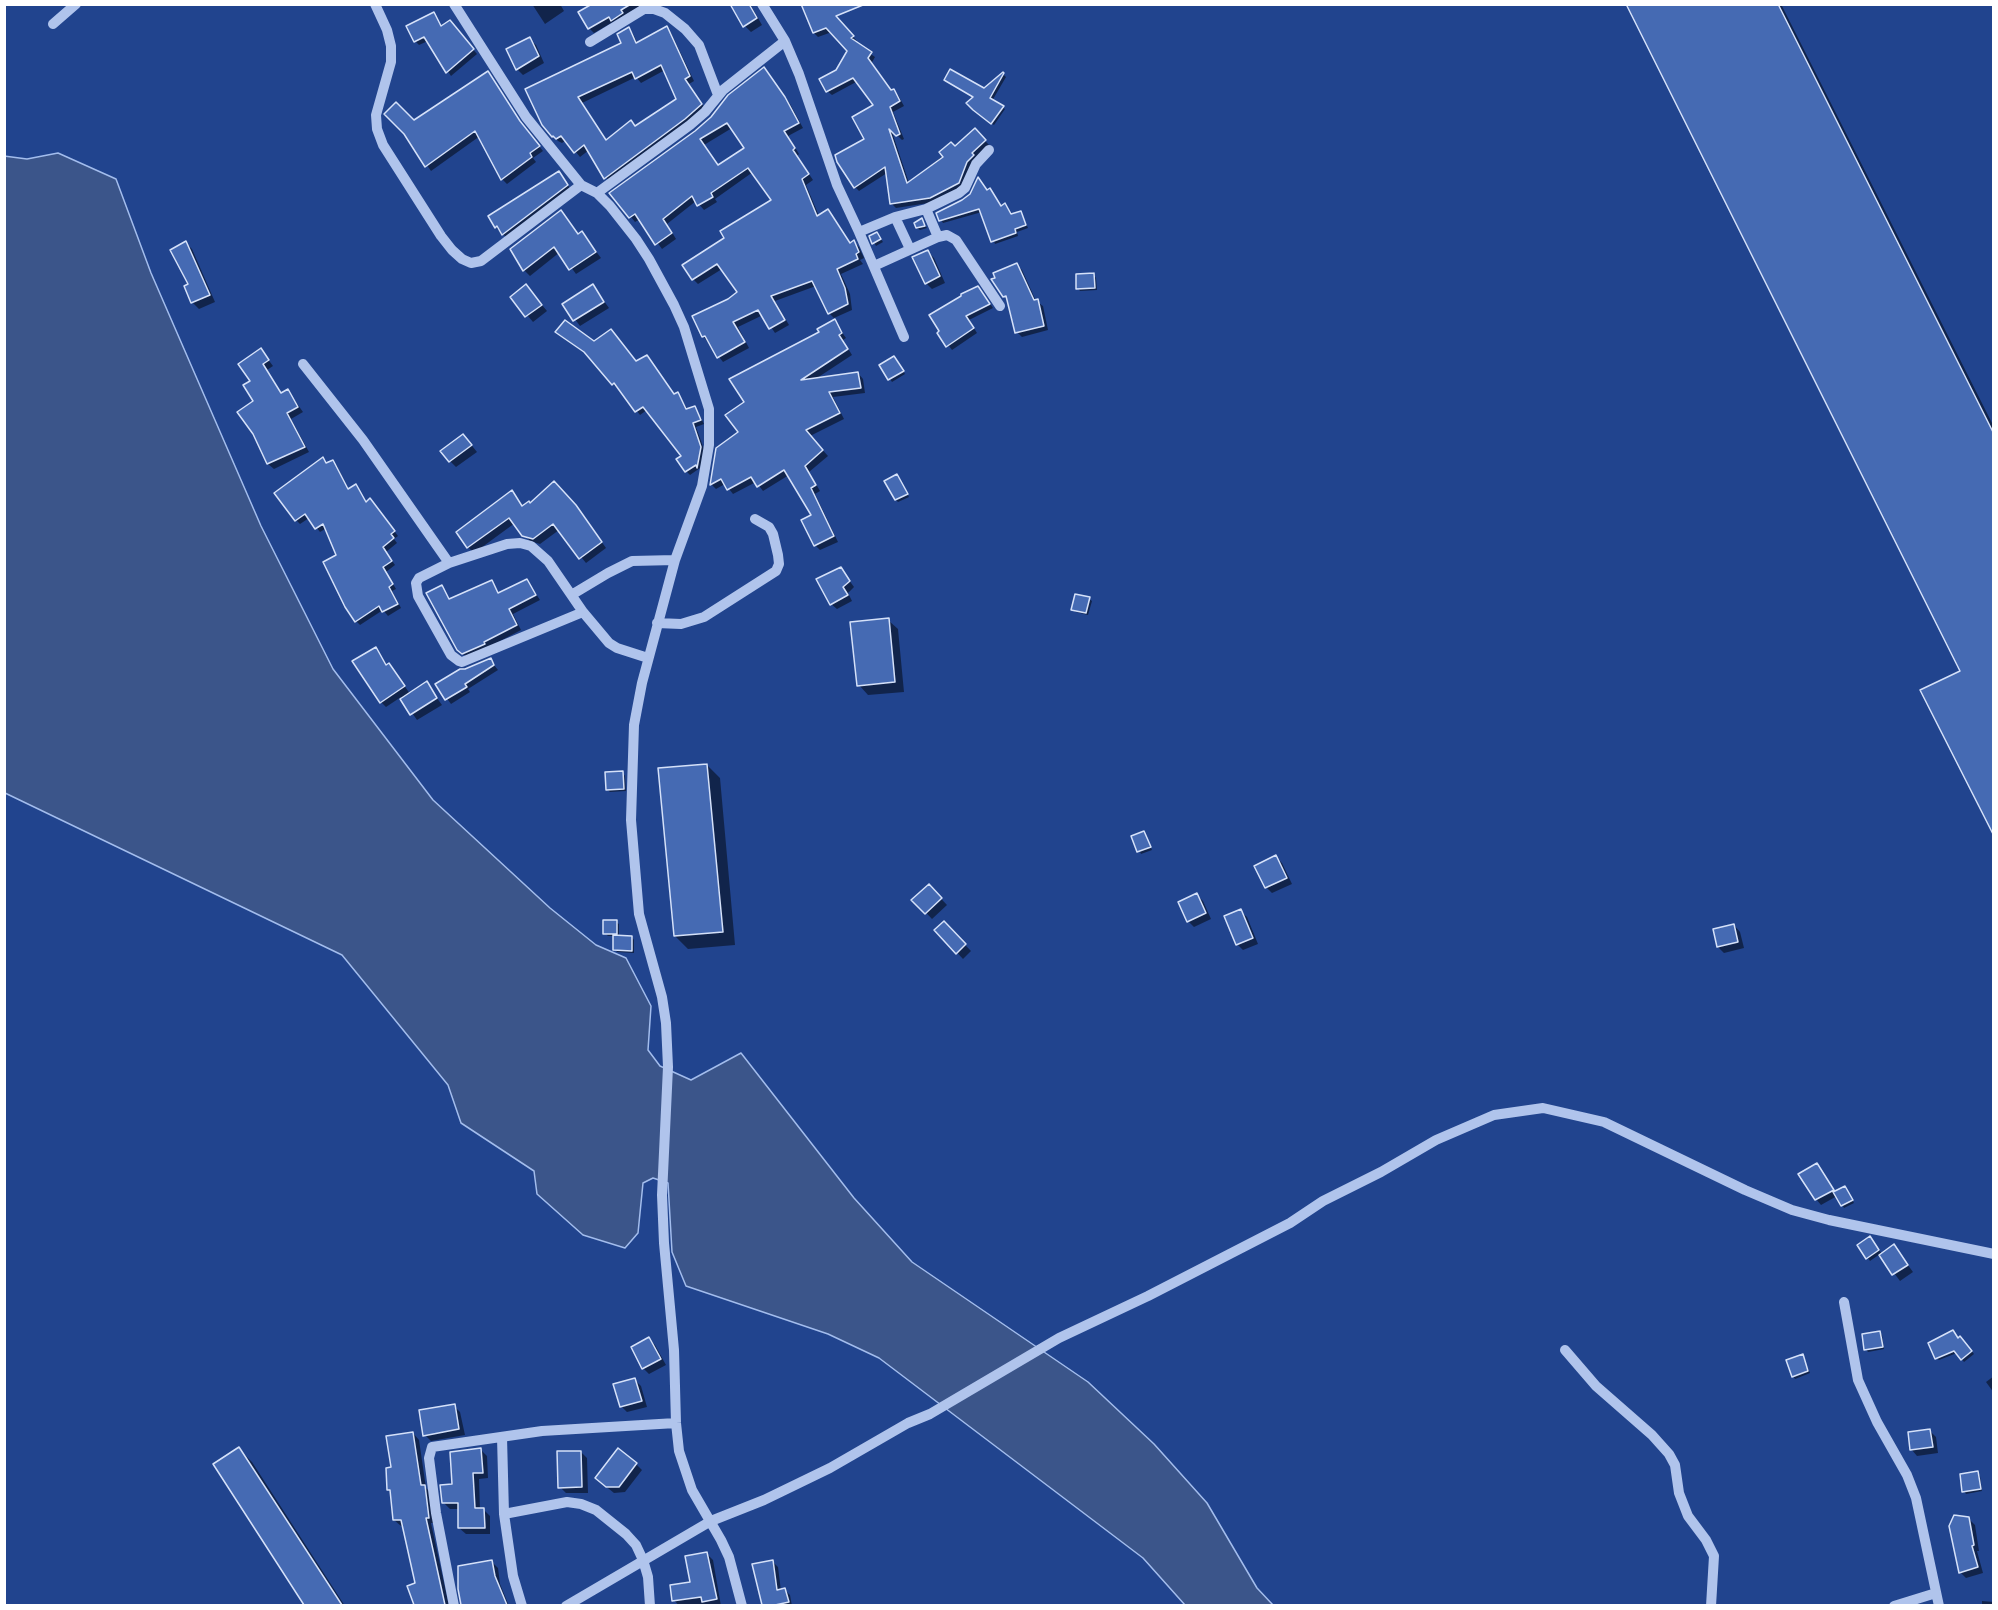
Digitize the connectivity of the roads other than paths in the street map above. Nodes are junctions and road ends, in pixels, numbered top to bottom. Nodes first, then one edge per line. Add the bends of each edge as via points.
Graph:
1 (76, 4) edge
2 (375, 4) edge
3 (454, 4) edge
4 (762, 4) edge
5 (52, 24) dead end
6 (785, 41) junction
7 (590, 42) dead end
8 (718, 95) junction
9 (989, 150) dead end
10 (581, 185) junction
11 (597, 194) junction
12 (926, 208) junction
13 (895, 218) junction
14 (859, 232) junction
15 (938, 237) junction
16 (910, 249) junction
17 (874, 266) junction
18 (1000, 306) dead end
19 (904, 338) dead end
20 (303, 364) dead end
21 (755, 519) dead end
22 (675, 560) junction
23 (449, 563) junction
24 (573, 594) junction
25 (583, 612) junction
26 (657, 623) junction
27 (648, 658) junction
28 (1994, 1254) edge
29 (1844, 1302) dead end
30 (1564, 1350) dead end
31 (676, 1423) junction
32 (502, 1437) junction
33 (504, 1514) junction
34 (711, 1521) junction
35 (643, 1560) junction
36 (1936, 1593) junction
37 (454, 1605) edge
38 (522, 1605) edge
39 (566, 1605) edge
40 (650, 1605) edge
41 (742, 1605) edge
42 (1711, 1605) edge
43 (1894, 1605) edge
44 (1939, 1605) edge

1 - 5 street
2 - 10 street via 391,46 391,62 376,115 382,145 441,236 462,259 471,263 482,261
3 - 10 street via 526,117
4 - 6 street
6 - 8 street
6 - 14 street via 837,185
7 - 8 street via 644,9 665,13 699,45
8 - 11 street via 690,125
9 - 12 street via 976,164 965,188
10 - 11 street
11 - 22 street via 636,238 666,289 684,327 708,409 710,445 702,486
12 - 13 street
12 - 15 street
13 - 14 street
13 - 16 street
14 - 17 street
15 - 16 street
15 - 18 street via 946,235 956,240
16 - 17 street
17 - 19 street
20 - 23 street via 363,440
21 - 26 street via 769,527 772,534 778,555 776,571 704,617 681,624
22 - 24 street via 632,561
22 - 26 street
23 - 24 street via 520,543 540,553
23 - 25 street via 419,578 416,589 451,655 459,661
24 - 25 street
25 - 27 street via 609,643
26 - 27 street
27 - 31 street via 634,725 633,852 639,914 666,1023 668,1067 662,1196
28 - 34 street via 1792,1210 1604,1122 1543,1108 1494,1115 1436,1140 1290,1223 1059,1338 830,1468
29 - 36 street via 1858,1380 1916,1498
30 - 42 street via 1596,1386 1669,1454 1685,1510 1714,1556
31 - 32 street via 567,1428
31 - 34 street via 684,1470
32 - 33 street
32 - 37 street via 436,1445 429,1452
33 - 35 street via 555,1503 582,1504 626,1534
33 - 38 street via 513,1576
34 - 35 street
34 - 41 street via 729,1557
35 - 39 street
35 - 40 street
36 - 43 street
36 - 44 street

